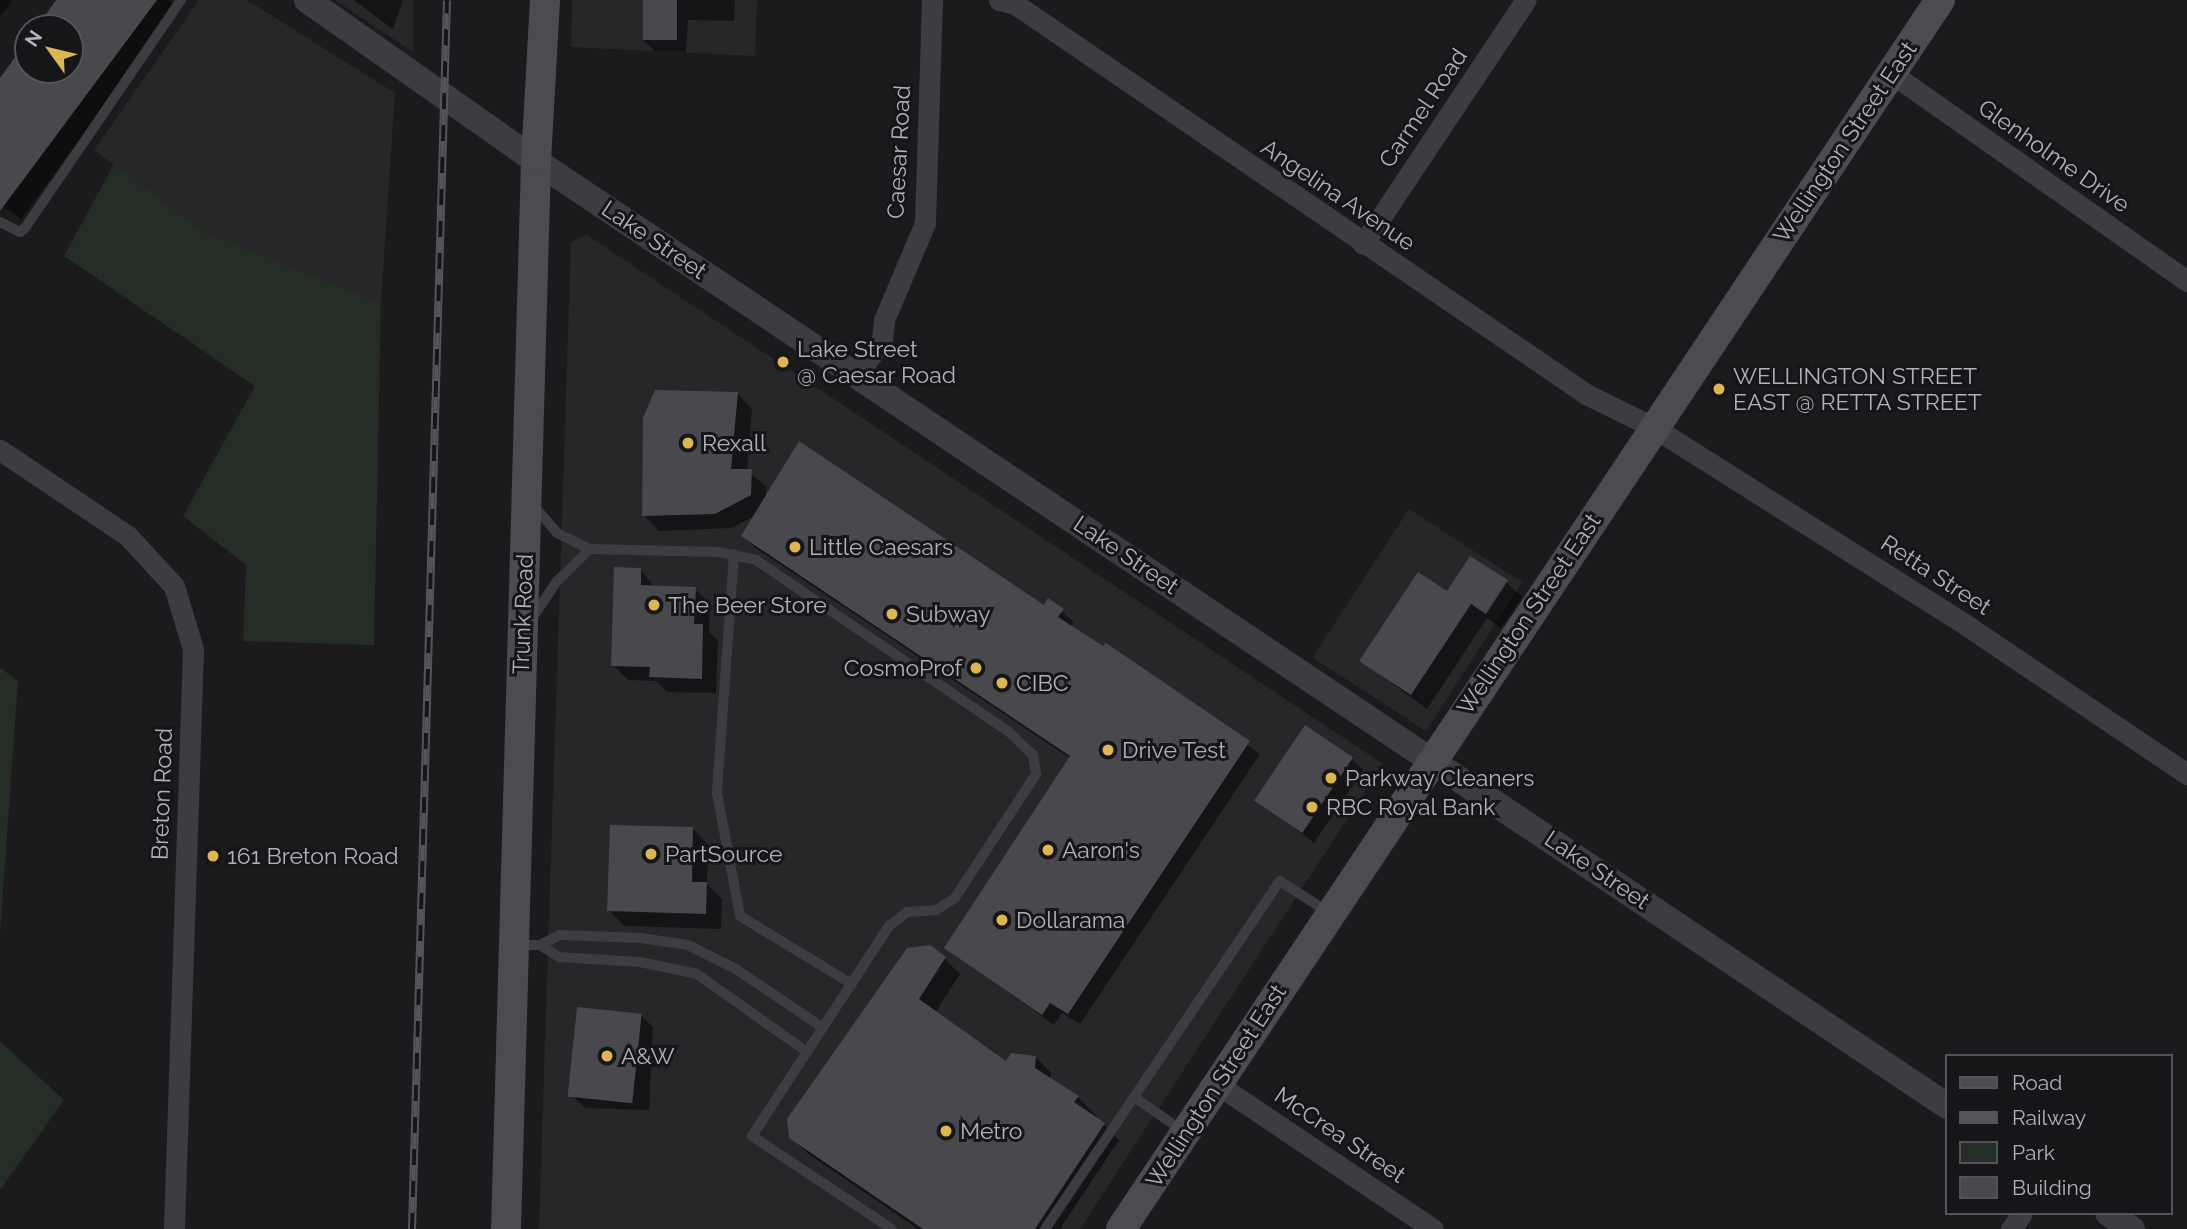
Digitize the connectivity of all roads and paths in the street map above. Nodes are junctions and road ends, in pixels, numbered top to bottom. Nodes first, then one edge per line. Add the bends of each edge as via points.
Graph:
1 (181, 0) edge
2 (307, 0) edge
3 (545, 0) edge
4 (932, 0) edge
5 (999, 0) edge
6 (1526, 0) edge
7 (1940, 0) edge
8 (1891, 73) junction
9 (536, 161) junction
10 (2, 228) edge
11 (1363, 244) junction
12 (2187, 281) edge
13 (857, 375) junction
14 (1653, 427) junction
15 (0, 450) edge
16 (527, 497) junction
17 (590, 549) junction
18 (734, 554) junction
19 (523, 631) junction
20 (1432, 760) junction
21 (2187, 774) edge
22 (1330, 914) junction
23 (527, 945) junction
24 (852, 984) junction
25 (823, 1028) junction
26 (807, 1052) junction
27 (1217, 1084) junction
28 (1135, 1097) junction
29 (1946, 1104) edge
30 (1186, 1132) junction
31 (2111, 1215) edge
32 (174, 1229) edge
33 (506, 1229) edge
34 (892, 1229) edge
35 (1045, 1229) edge
36 (1122, 1229) edge
37 (1433, 1229) edge
38 (2132, 1229) edge

1 - 10 lane via 26,228 20,232
2 - 9 street, Lake Street
3 - 9 main road, Trunk Road
4 - 13 street, Caesar Road via 925,223 884,320 882,340
5 - 11 street, Angelina Avenue via 1015,4
6 - 11 street, Carmel Road
7 - 8 main road, Wellington Street East
8 - 12 street, Glenholme Drive
8 - 14 main road, Wellington Street East
9 - 13 street, Lake Street
9 - 16 main road, Trunk Road
11 - 14 street, Angelina Avenue via 1586,394
13 - 20 street, Lake Street
14 - 20 main road, Wellington Street East
14 - 21 street, Retta Street via 1966,625
15 - 32 street, Breton Road via 128,536 174,586 193,649
16 - 17 lane via 557,533
16 - 19 main road, Trunk Road
17 - 18 lane
17 - 19 lane via 557,582
18 - 24 lane via 716,793 740,916
18 - 24 lane via 755,560 1008,731 1027,746 1037,765 1036,774 955,898 943,907 898,917
19 - 23 main road, Trunk Road
20 - 22 main road, Wellington Street East
20 - 29 street, Lake Street
22 - 27 main road, Wellington Street East
22 - 28 lane via 1280,881
23 - 25 lane via 560,934 688,945 736,969
23 - 26 lane via 559,957 640,962 697,974
23 - 33 main road, Trunk Road
24 - 25 lane
25 - 26 lane
26 - 34 lane via 752,1136
27 - 30 main road, Wellington Street East
27 - 37 street, McCrea Street
28 - 30 lane
28 - 35 lane
30 - 36 main road, Wellington Street East
31 - 38 street

